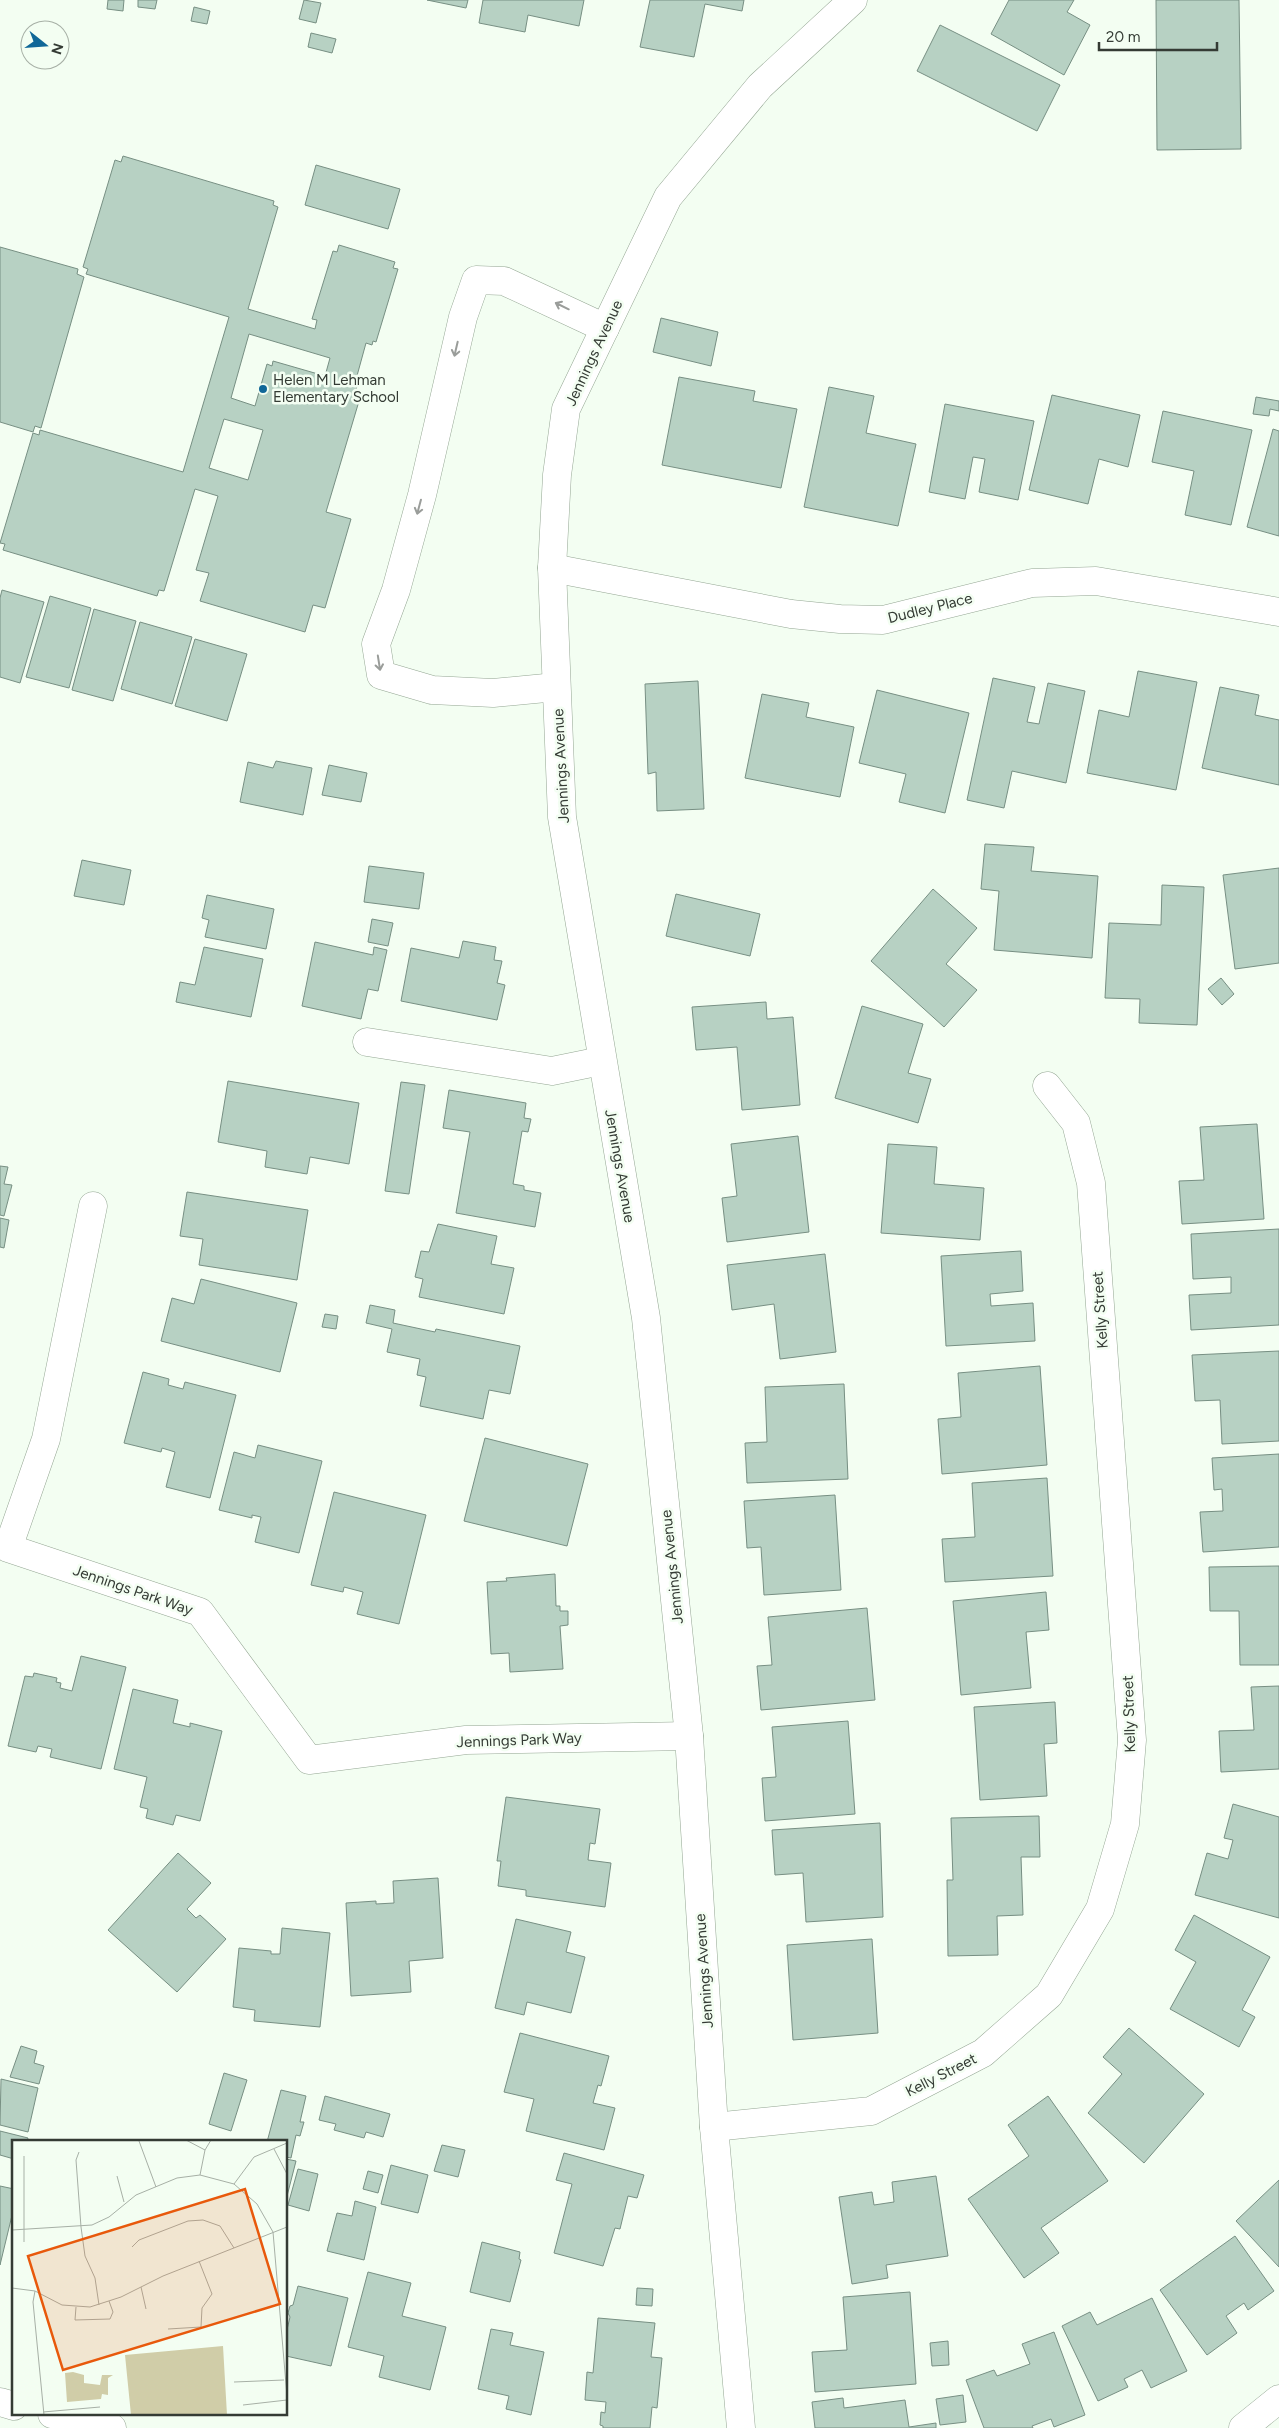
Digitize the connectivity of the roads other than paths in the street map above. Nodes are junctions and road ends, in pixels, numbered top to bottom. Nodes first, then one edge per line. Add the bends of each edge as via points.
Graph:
1 (853, 0) edge
2 (606, 328) junction
3 (552, 568) junction
4 (1279, 612) edge
5 (556, 687) junction
6 (367, 1042) dead end
7 (602, 1061) junction
8 (1047, 1086) dead end
9 (93, 1206) dead end
10 (689, 1736) junction
11 (714, 2127) junction
12 (1279, 2399) edge
13 (61, 2416) edge
14 (112, 2428) edge
15 (741, 2428) edge
16 (1243, 2428) edge

1 - 2 street, Jennings Avenue via 760,86 668,198
2 - 3 street, Jennings Avenue via 566,409 557,475
2 -> 5 street via 504,281 476,280 463,317 417,514 396,590 376,644 381,675 432,690 493,693
3 - 4 street, Dudley Place via 791,614 840,619 883,620 1032,583 1096,581
3 - 5 street, Jennings Avenue
5 - 7 street, Jennings Avenue via 562,817
6 - 7 street via 552,1071
7 - 10 street, Jennings Avenue via 646,1318
8 - 11 street, Kelly Street via 1076,1123 1091,1183 1132,1740 1125,1824 1100,1909 1049,1995 983,2053 871,2111
9 - 10 street, Jennings Park Way via 46,1439 8,1548 200,1612 309,1760 466,1740
10 - 11 street, Jennings Avenue
11 - 15 street, Jennings Avenue
12 - 16 street
13 - 14 street

